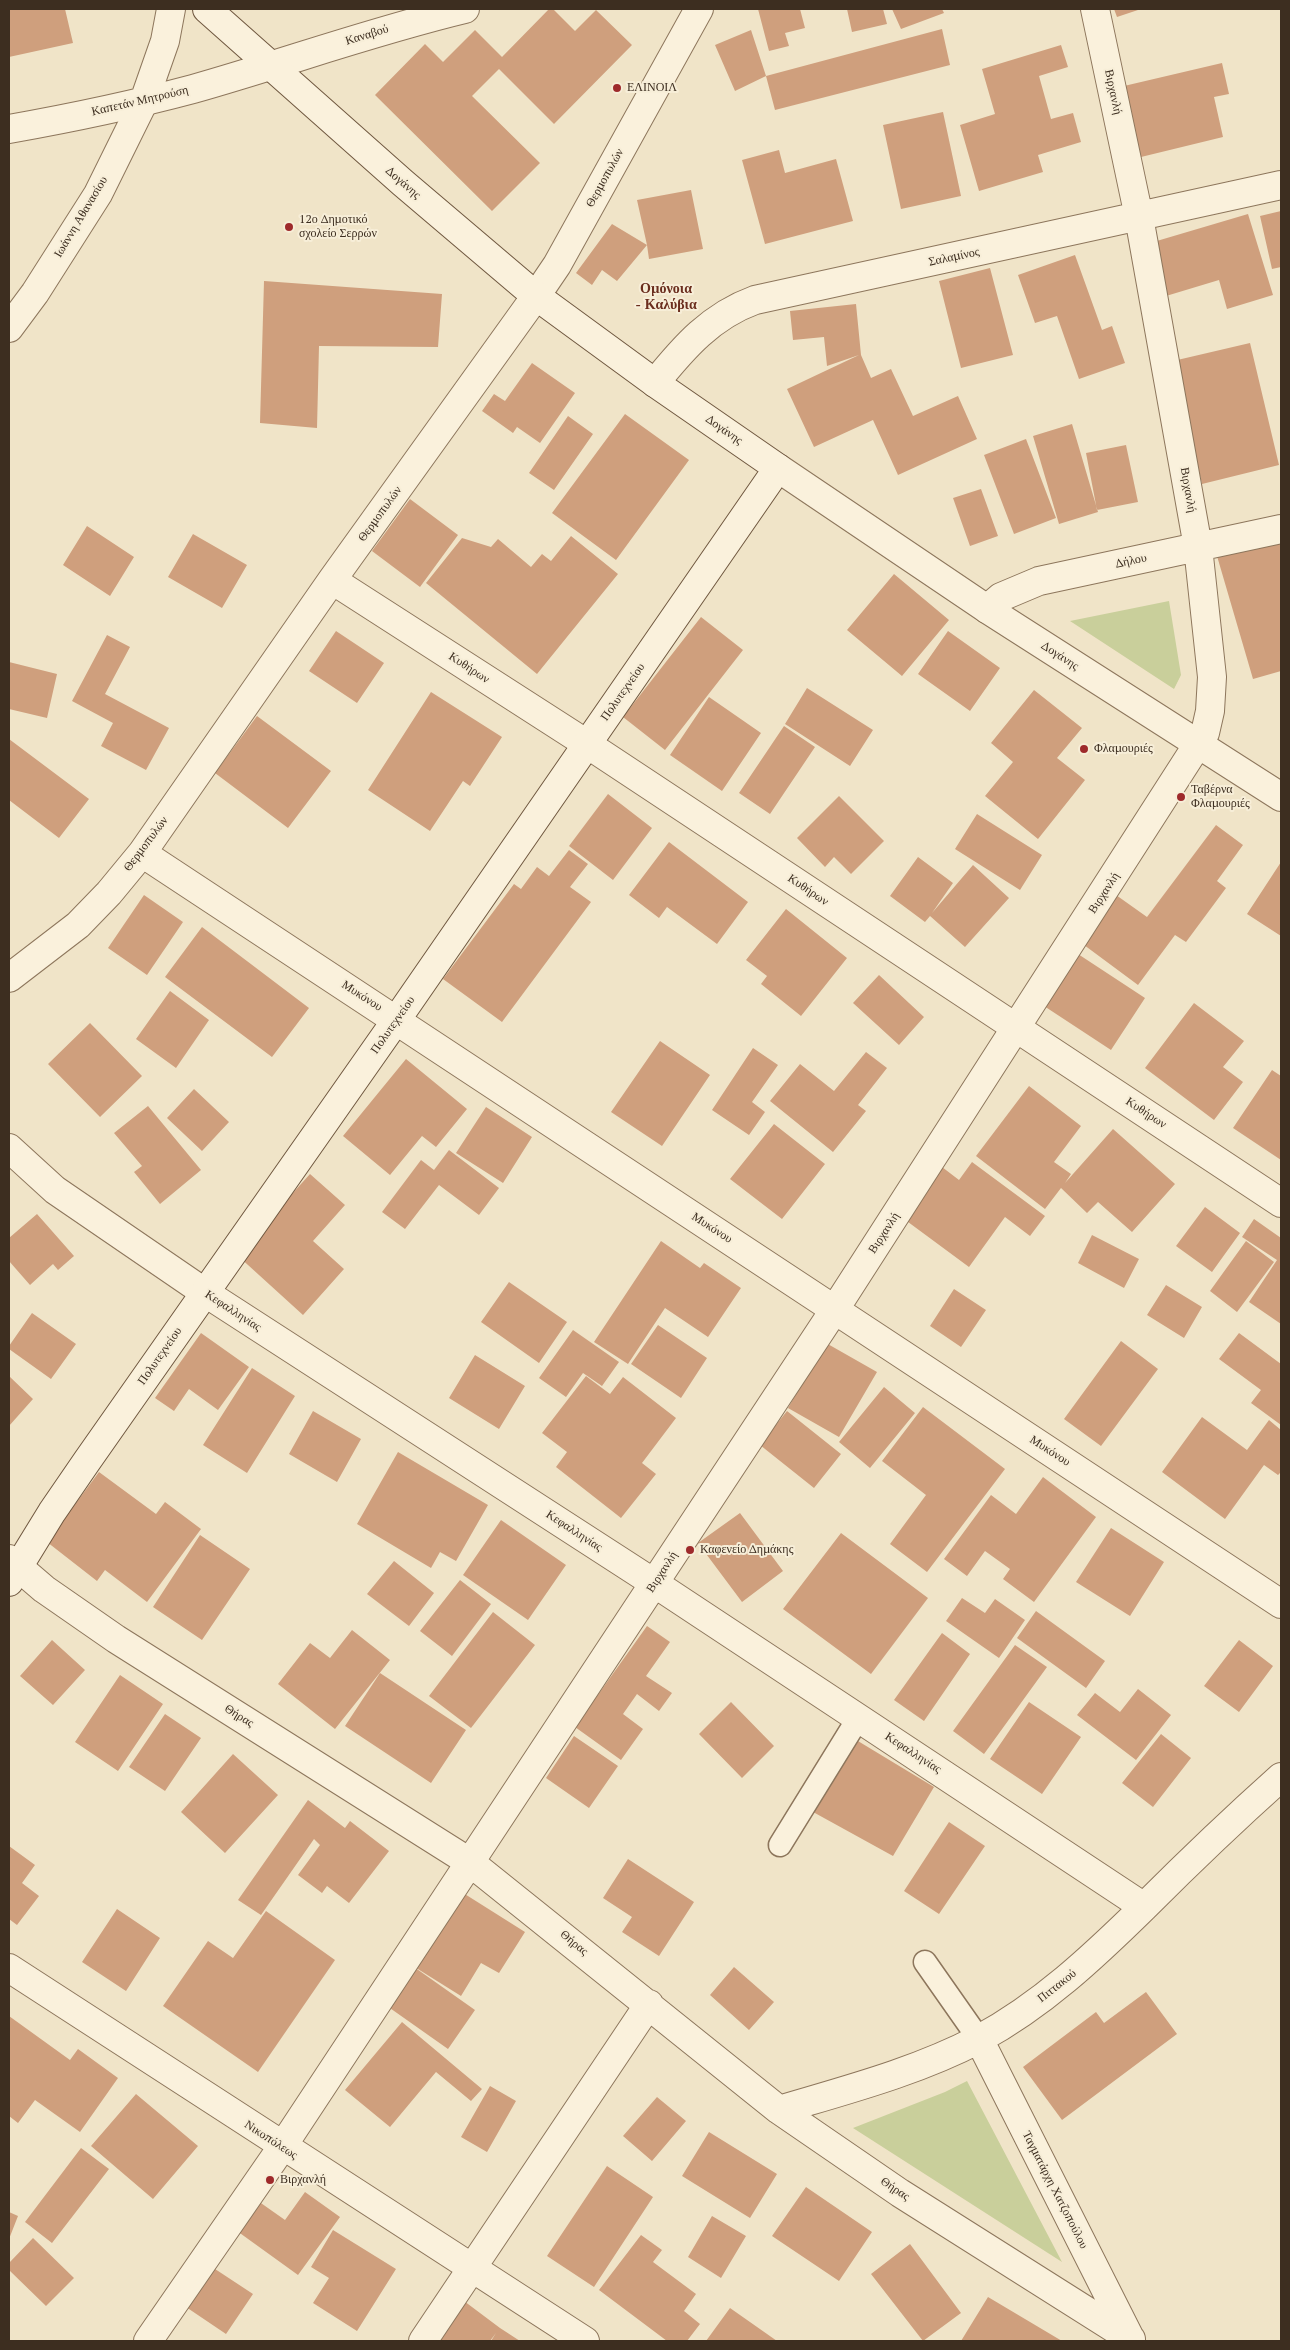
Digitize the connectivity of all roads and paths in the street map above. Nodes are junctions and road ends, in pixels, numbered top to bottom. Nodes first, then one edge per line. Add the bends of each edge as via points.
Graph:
1 (171, 9) edge
2 (207, 9) edge
3 (465, 9) edge
4 (699, 9) edge
5 (1095, 9) edge
6 (270, 66) junction
7 (144, 101) junction
8 (9, 129) edge
9 (1281, 184) edge
10 (1139, 217) junction
11 (536, 296) junction
12 (9, 328) edge
13 (655, 383) junction
14 (778, 468) junction
15 (1281, 529) edge
16 (1198, 547) junction
17 (332, 580) junction
18 (987, 609) junction
19 (587, 744) junction
20 (1199, 745) junction
21 (1281, 797) edge
22 (142, 853) junction
23 (9, 978) edge
24 (397, 1020) junction
25 (1016, 1028) junction
26 (9, 1148) edge
27 (1281, 1203) edge
28 (204, 1292) junction
29 (835, 1309) junction
30 (12, 1570) edge
31 (654, 1583) junction
32 (1281, 1604) edge
33 (859, 1718) junction
34 (1281, 1777) edge
35 (780, 1845) dead end
36 (471, 1863) junction
37 (1144, 1907) junction
38 (925, 1962) dead end
39 (9, 1968) edge
40 (650, 2004) junction
41 (979, 2039) junction
42 (779, 2110) junction
43 (282, 2147) junction
44 (472, 2270) junction
45 (1131, 2340) edge
46 (148, 2341) edge
47 (423, 2341) edge
48 (585, 2341) edge

1 - 7 street, Ιωάννη Αθανασίου via 165,41
2 - 6 street, Δογάνης
3 - 6 street, Καναβού via 372,32
4 - 11 street, Θερμοπυλών via 557,265
5 - 10 street, Βιρχανλή
6 - 7 street, Καπετάν Μητρούση
6 - 11 street, Δογάνης
7 - 8 street, Καπετάν Μητρούση
7 - 12 street, Ιωάννη Αθανασίου via 98,194 35,294
9 - 10 street, Σαλαμίνος
10 - 13 street, Σαλαμίνος via 755,300 728,312 704,329
10 - 16 street, Βιρχανλή
11 - 13 street, Δογάνης
11 - 17 street, Θερμοπυλών
13 - 14 street, Δογάνης
14 - 18 street, Δογάνης
14 - 19 street, Πολυτεχνείου
15 - 16 street, Δήλου
16 - 18 street, Δήλου via 1038,581 1001,597
16 - 20 street, Βιρχανλή via 1212,677 1209,718
17 - 19 street, Κυθήρων
17 - 22 street, Θερμοπυλών
18 - 20 street, Δογάνης
19 - 24 street, Πολυτεχνείου
19 - 25 street, Κυθήρων
20 - 21 street, Δογάνης
20 - 25 street, Βιρχανλή
22 - 23 street, Θερμοπυλών via 78,925
22 - 24 street, Μυκόνου
24 - 28 street, Πολυτεχνείου
24 - 29 street, Μυκόνου
25 - 27 street, Κυθήρων
25 - 29 street, Βιρχανλή
26 - 28 street, Κεφαλληνίας via 55,1190
28 - 30 street, Πολυτεχνείου
28 - 31 street, Κεφαλληνίας
29 - 31 street, Βιρχανλή
29 - 32 street, Μυκόνου
30 - 36 street, Θήρας
31 - 33 street, Κεφαλληνίας
31 - 36 street, Βιρχανλή
33 - 35 lane
33 - 37 street, Κεφαλληνίας
34 - 37 street, Πιττακού
36 - 40 street, Θήρας
36 - 43 street, Βιρχανλή
37 - 41 street, Πιττακού via 1102,1950 1068,1978 1035,2004
38 - 41 lane
39 - 43 street, Νικοπόλεως
40 - 42 street, Θήρας
40 - 44 street
41 - 42 street, Πιττακού via 894,2074
41 - 45 street, Ταγματάρχη Χατζοπούλου
42 - 45 street, Θήρας via 900,2193
43 - 44 street, Νικοπόλεως
43 - 46 street, Βιρχανλή
44 - 47 street
44 - 48 street, Νικοπόλεως

